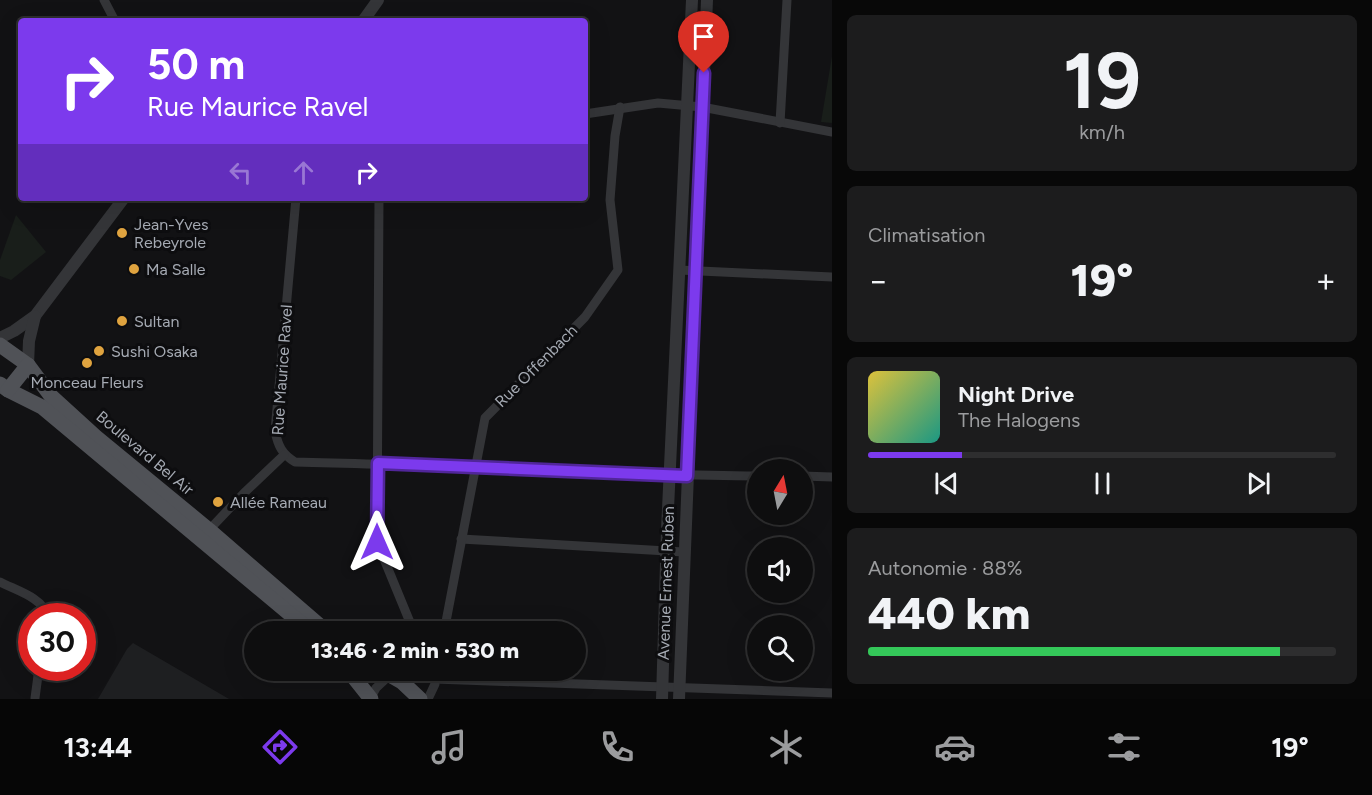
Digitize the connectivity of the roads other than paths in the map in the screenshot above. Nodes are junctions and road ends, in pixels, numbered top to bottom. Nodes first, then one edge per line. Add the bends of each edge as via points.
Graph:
1 (104, 0) edge
2 (692, 0) edge
3 (707, 0) edge
4 (787, 0) edge
5 (375, 4) edge
6 (113, 18) edge
7 (365, 18) edge
8 (687, 106) junction
9 (620, 107) junction
10 (702, 107) junction
11 (588, 113) edge
12 (780, 123) junction
13 (832, 132) edge
14 (122, 201) edge
15 (296, 201) edge
16 (379, 201) edge
17 (679, 270) junction
18 (695, 270) junction
19 (832, 278) edge
20 (35, 316) junction
21 (0, 338) edge
22 (0, 345) edge
23 (28, 365) junction
24 (4, 387) edge
25 (284, 455) junction
26 (378, 463) junction
27 (475, 467) junction
28 (669, 476) junction
29 (687, 476) junction
30 (747, 476) edge
31 (813, 476) edge
32 (832, 477) edge
33 (209, 530) junction
34 (461, 539) junction
35 (666, 550) junction
36 (684, 552) junction
37 (0, 582) edge
38 (40, 603) edge
39 (298, 621) edge
40 (314, 621) edge
41 (409, 621) edge
42 (446, 621) edge
43 (37, 681) edge
44 (356, 681) edge
45 (382, 681) edge
46 (400, 681) edge
47 (434, 681) edge
48 (525, 681) edge
49 (662, 693) edge
50 (679, 693) edge
51 (832, 693) edge
52 (35, 698) edge
53 (370, 699) edge
54 (420, 699) edge
55 (428, 699) edge

1 - 6 street
2 - 8 street, Avenue Ernest Ruben
3 - 10 street, Avenue Ernest Ruben
4 - 12 street
5 - 7 street
8 - 9 street via 657,103
8 - 10 street
8 - 17 street, Avenue Ernest Ruben
9 - 11 street
9 - 27 street, Rue Offenbach via 610,200 618,270 585,317 485,418
10 - 12 street
10 - 18 street, Avenue Ernest Ruben
12 - 13 street
14 - 20 street
15 - 25 street, Rue Maurice Ravel via 275,431
16 - 26 street
17 - 18 street
17 - 28 street, Avenue Ernest Ruben
18 - 19 street
18 - 29 street, Avenue Ernest Ruben
20 - 21 street
20 - 23 street
22 - 23 main road, Boulevard Bel Air
23 - 24 main road
23 - 33 main road, Boulevard Bel Air via 51,396
24 - 39 main road, Boulevard Bel Air via 46,410
25 - 26 street, Rue Maurice Ravel via 295,462
25 - 33 street
26 - 27 street, Rue Maurice Ravel
26 - 41 street via 377,542
27 - 28 street, Rue Maurice Ravel
27 - 34 street, Rue Offenbach
28 - 29 street, Rue Maurice Ravel
28 - 35 street, Avenue Ernest Ruben
29 - 30 street, Rue Maurice Ravel
29 - 36 street, Avenue Ernest Ruben
31 - 32 street
33 - 40 main road, Boulevard Bel Air
34 - 35 street
34 - 42 street, Rue Offenbach
35 - 36 street
35 - 49 street, Avenue Ernest Ruben
36 - 50 street, Avenue Ernest Ruben
37 - 38 street
43 - 52 street
44 - 53 main road
45 - 53 street
46 - 54 main road
47 - 55 street
48 - 49 street
49 - 50 street
50 - 51 street

